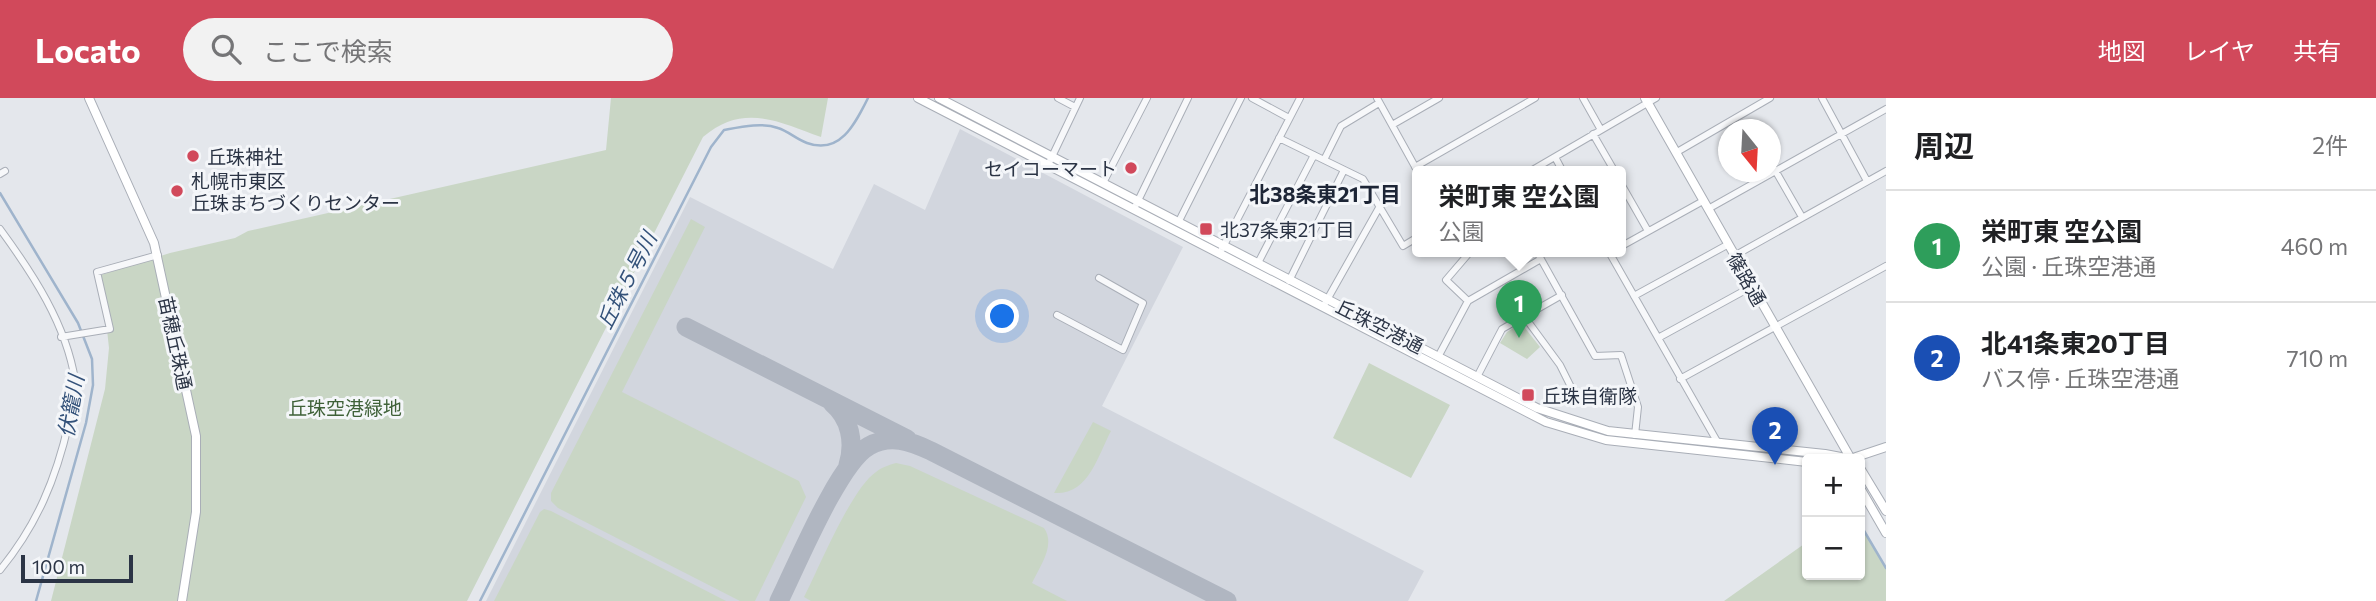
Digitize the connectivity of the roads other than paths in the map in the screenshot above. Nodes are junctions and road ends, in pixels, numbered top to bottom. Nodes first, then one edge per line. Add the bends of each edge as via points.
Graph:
1 (89, 98) edge
2 (918, 98) edge
3 (939, 98) edge
4 (1058, 98) edge
5 (1080, 98) edge
6 (1147, 98) edge
7 (1188, 98) edge
8 (1241, 98) edge
9 (1252, 98) edge
10 (1300, 98) edge
11 (1439, 98) edge
12 (1535, 98) edge
13 (1583, 98) edge
14 (1770, 98) edge
15 (1822, 98) edge
16 (1650, 99) edge
17 (1378, 100) edge
18 (948, 104) edge
19 (1075, 107) junction
20 (1886, 109) edge
21 (1289, 118) junction
22 (1392, 125) junction
23 (1601, 130) junction
24 (1594, 134) junction
25 (1841, 134) junction
26 (1279, 138) junction
27 (1677, 152) junction
28 (1314, 155) junction
29 (1555, 157) junction
30 (1324, 159) junction
31 (1050, 161) junction
32 (1415, 166) edge
33 (1422, 166) edge
34 (1539, 166) edge
35 (1560, 166) edge
36 (1612, 166) edge
37 (1781, 167) edge
38 (1344, 170) junction
39 (1886, 171) edge
40 (1781, 180) edge
41 (1867, 181) junction
42 (1754, 182) edge
43 (1103, 183) junction
44 (1626, 192) edge
45 (1703, 201) junction
46 (1136, 205) junction
47 (1380, 206) junction
48 (1708, 209) junction
49 (1802, 217) junction
50 (1179, 221) junction
51 (0, 229) edge
52 (1648, 231) junction
53 (1412, 241) edge
54 (1626, 244) edge
55 (1727, 245) junction
56 (1222, 250) junction
57 (158, 255) junction
58 (1734, 256) junction
59 (1466, 257) edge
60 (1537, 257) edge
61 (1540, 257) edge
62 (1613, 257) edge
63 (1258, 262) junction
64 (1886, 266) edge
65 (1099, 278) dead end
66 (1290, 279) junction
67 (1751, 287) junction
68 (1285, 288) junction
69 (1562, 295) junction
70 (1634, 296) junction
71 (1468, 301) junction
72 (1325, 303) junction
73 (1057, 315) dead end
74 (1524, 316) junction
75 (1776, 326) junction
76 (61, 337) junction
77 (1658, 338) junction
78 (1438, 357) junction
79 (1477, 377) junction
80 (1680, 379) junction
81 (1634, 394) junction
82 (1635, 435) junction
83 (1886, 447) edge
84 (1717, 448) junction
85 (1825, 454) edge
86 (1848, 454) edge
87 (1865, 454) edge
88 (1802, 461) edge
89 (1865, 476) edge
90 (1865, 497) edge
91 (1886, 511) edge
92 (1886, 533) edge
93 (0, 570) edge
94 (182, 601) edge

1 - 57 main road, 苗穂丘珠通
2 - 18 main road, 丘珠空港通
3 - 18 main road, 丘珠空港通
4 - 19 street
5 - 19 street
6 - 43 street
7 - 46 street
8 - 50 street
9 - 21 street
10 - 21 street
11 - 22 street
12 - 33 street
13 - 23 street
14 - 27 street
15 - 25 street
16 - 23 street
16 - 27 main road, 篠路通
17 - 22 street
17 - 30 street via 1341,126
18 - 31 main road, 丘珠空港通
19 - 31 street
20 - 25 street
21 - 26 street
22 - 32 street
23 - 24 street
24 - 29 street
24 - 36 street
25 - 37 street
25 - 41 street
26 - 28 street
26 - 56 street
27 - 45 main road, 篠路通
28 - 30 street
28 - 63 street
29 - 34 street
29 - 35 street
30 - 38 street
31 - 43 main road, 丘珠空港通
31 - 46 main road, 丘珠空港通
38 - 47 street via 1363,179
38 - 66 street
39 - 41 street
40 - 49 street
41 - 49 street
42 - 48 street
43 - 46 main road, 丘珠空港通
44 - 52 street
45 - 48 main road, 篠路通
45 - 52 street
46 - 50 main road, 丘珠空港通
46 - 56 main road, 丘珠空港通
47 - 53 street via 1403,246
47 - 72 street
48 - 55 main road, 篠路通
49 - 58 street
50 - 56 main road, 丘珠空港通
51 - 76 street via 49,302
52 - 54 street
55 - 58 main road, 篠路通
55 - 70 street
56 - 63 main road, 丘珠空港通
56 - 68 main road, 丘珠空港通
57 - 76 street via 97,272 110,329
57 - 94 main road, 苗穂丘珠通 via 195,436 196,512
58 - 67 main road, 篠路通
59 - 71 street via 1446,280
60 - 71 street
61 - 69 street
62 - 70 street
63 - 66 main road, 丘珠空港通
64 - 75 street
65 - 73 street via 1143,303 1123,350
66 - 68 street
66 - 72 main road, 丘珠空港通
67 - 75 main road, 篠路通
67 - 77 street
68 - 72 main road, 丘珠空港通
69 - 74 street
69 - 81 street via 1595,356 1621,355
70 - 77 street
71 - 78 street
72 - 78 main road, 丘珠空港通
72 - 84 main road, 丘珠空港通 via 1526,413 1573,432 1606,440
74 - 79 street via 1502,329
74 - 81 street via 1573,391 1616,401
75 - 80 street
75 - 86 main road, 篠路通
76 - 93 street via 75,382 63,447 51,490 24,541
77 - 80 street
78 - 79 main road, 丘珠空港通
79 - 82 main road, 丘珠空港通 via 1571,421
80 - 84 street
81 - 82 street via 1638,407
82 - 84 main road, 丘珠空港通
83 - 87 main road, 丘珠空港通
84 - 85 main road, 丘珠空港通
84 - 88 main road, 丘珠空港通
89 - 91 main road
90 - 92 main road

